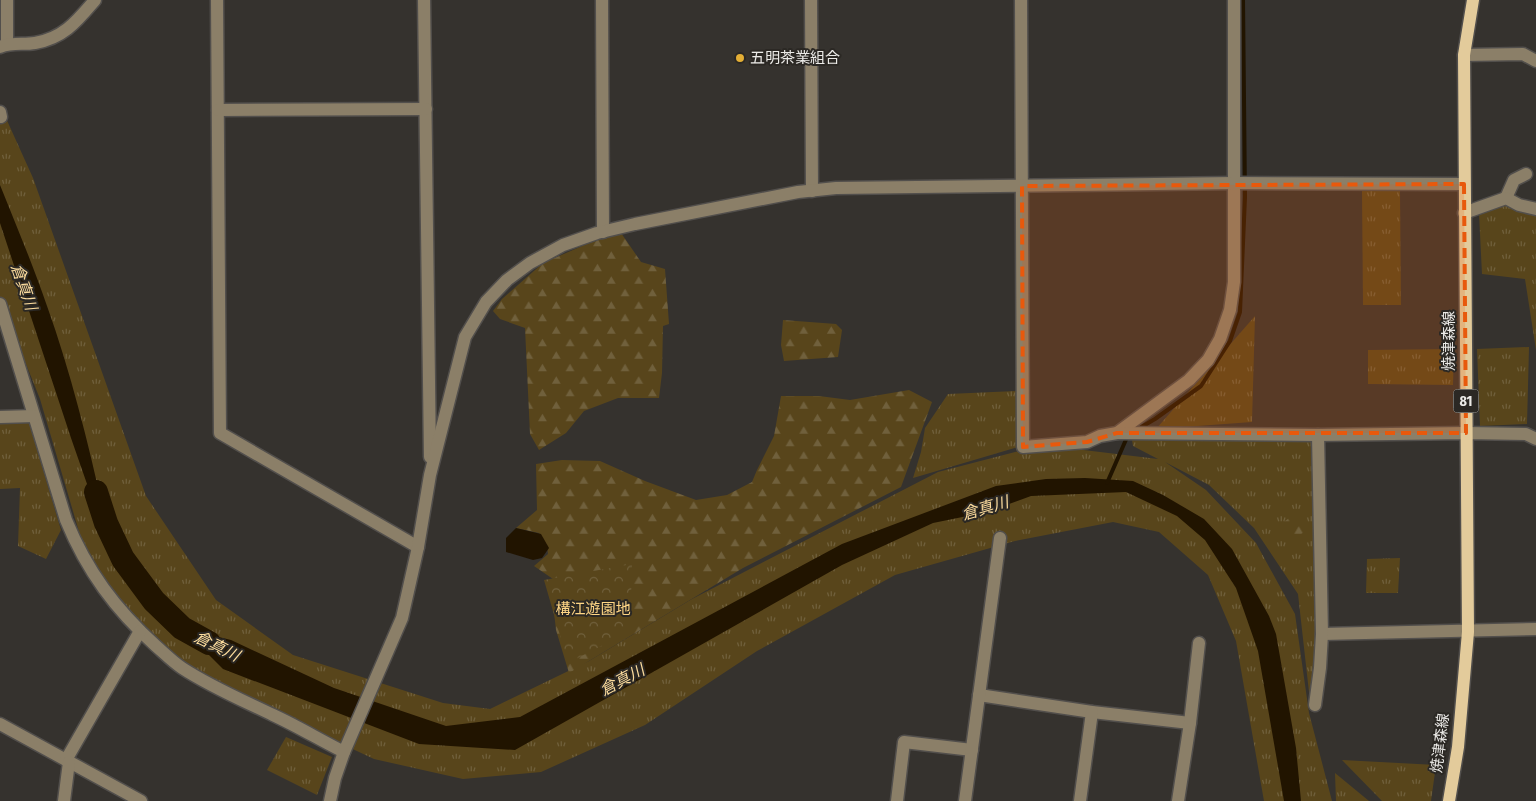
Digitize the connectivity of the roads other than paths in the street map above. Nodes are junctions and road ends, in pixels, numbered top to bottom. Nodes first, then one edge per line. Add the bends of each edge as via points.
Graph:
1 (6, 0) edge
2 (95, 0) edge
3 (217, 0) edge
4 (424, 0) edge
5 (602, 0) edge
6 (811, 0) edge
7 (1021, 0) edge
8 (1234, 0) edge
9 (1473, 0) edge
10 (4, 45) edge
11 (1464, 55) junction
12 (1536, 61) edge
13 (426, 109) junction
14 (218, 110) junction
15 (1526, 174) dead end
16 (1237, 183) junction
17 (1464, 184) junction
18 (1022, 186) junction
19 (812, 191) junction
20 (1506, 198) junction
21 (1536, 209) edge
22 (1464, 212) junction
23 (603, 232) junction
24 (0, 304) edge
25 (34, 416) junction
26 (0, 417) edge
27 (1121, 433) junction
28 (1466, 433) junction
29 (1318, 434) junction
30 (1536, 439) edge
31 (430, 474) junction
32 (1000, 538) dead end
33 (418, 547) junction
34 (1536, 629) edge
35 (140, 631) junction
36 (1468, 632) junction
37 (1322, 634) junction
38 (1198, 643) dead end
39 (979, 695) junction
40 (1315, 705) dead end
41 (1092, 712) junction
42 (1190, 723) junction
43 (0, 724) edge
44 (346, 749) junction
45 (972, 750) junction
46 (68, 761) junction
47 (64, 801) edge
48 (141, 801) edge
49 (330, 801) edge
50 (897, 801) edge
51 (965, 801) edge
52 (1080, 801) edge
53 (1178, 801) edge
54 (1449, 801) edge

1 - 10 street
2 - 10 street via 56,38
3 - 14 street
4 - 13 street
5 - 23 street
6 - 19 street
7 - 18 street
8 - 16 street
9 - 11 main road, 焼津森線 / 81
11 - 12 street via 1522,54
11 - 17 main road, 焼津森線 / 81
13 - 14 street
13 - 31 street
14 - 33 street via 220,433
15 - 20 street via 1514,180
16 - 17 street
16 - 18 street
16 - 27 street via 1234,282 1230,310 1220,339 1208,360 1189,380
17 - 22 main road, 焼津森線 / 81
18 - 19 street
18 - 27 street via 1023,447 1088,442 1100,436
19 - 23 street
20 - 21 street
20 - 22 street
22 - 28 main road, 焼津森線 / 81
23 - 31 street via 563,245 530,263 486,302 465,337
24 - 25 street
25 - 26 street
25 - 35 street via 78,549 101,585
27 - 29 street
28 - 29 street
28 - 30 street via 1526,434
28 - 36 main road, 焼津森線 / 81
29 - 37 street
31 - 33 street
32 - 39 street
33 - 44 street via 402,618
34 - 36 street
35 - 44 street via 180,667 218,690
35 - 46 street
36 - 37 street
36 - 54 main road, 焼津森線 / 81 via 1458,748
37 - 40 street
38 - 42 street
39 - 41 street
39 - 45 street
41 - 42 street
41 - 52 street
42 - 53 street
43 - 46 street
44 - 49 street
45 - 50 street via 904,742
45 - 51 street
46 - 47 street
46 - 48 street

